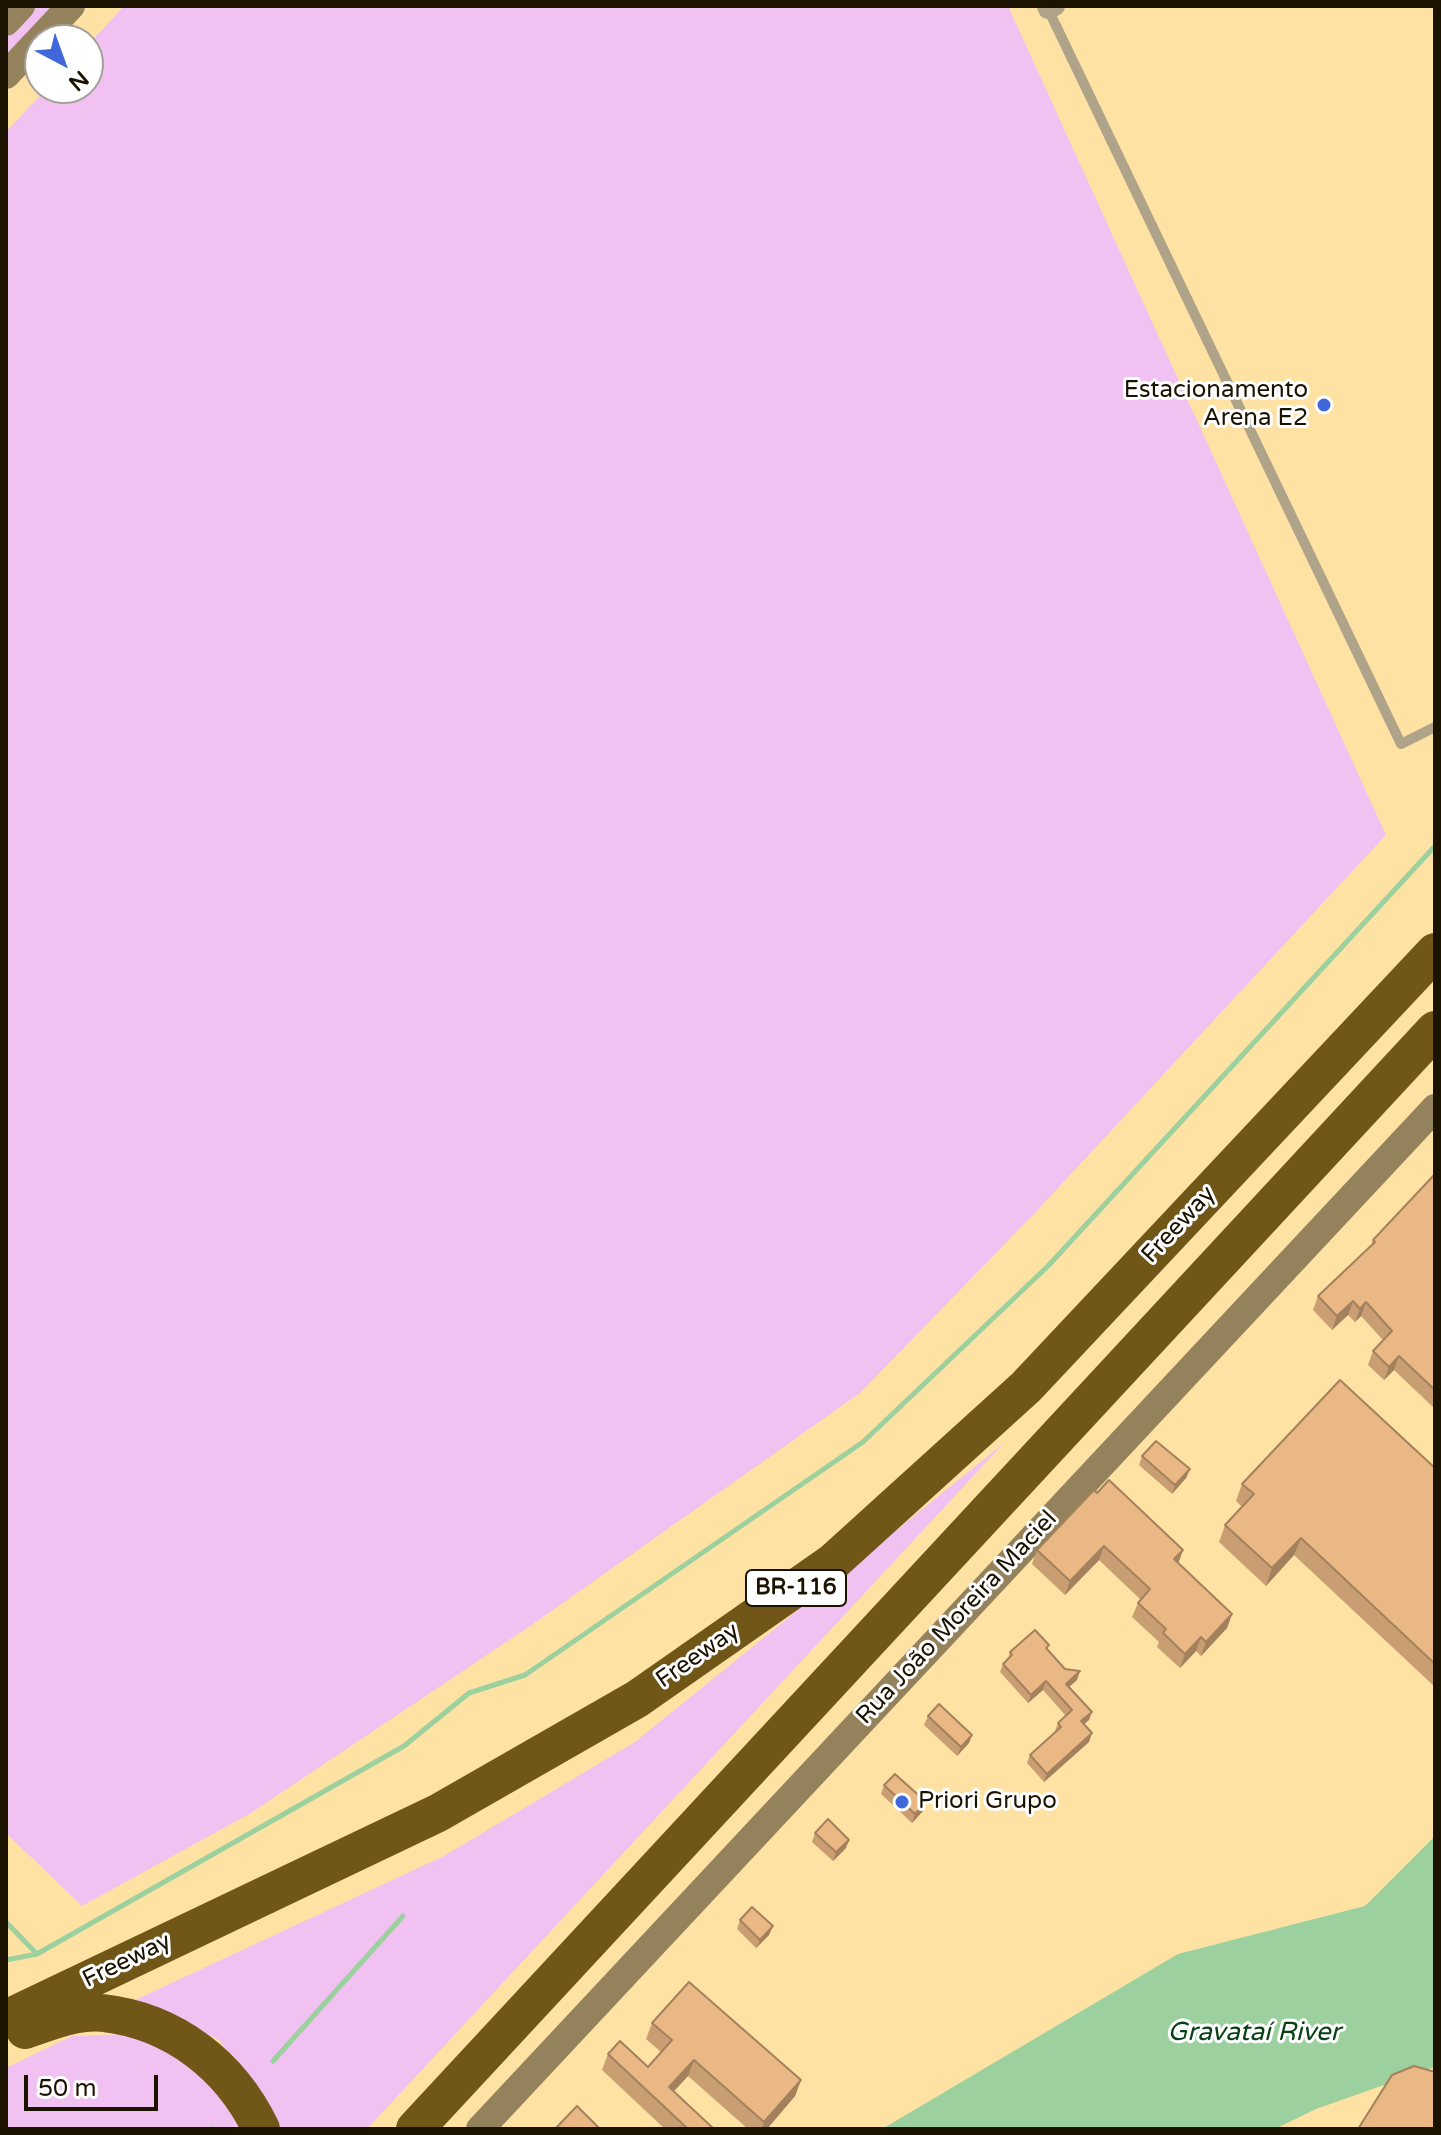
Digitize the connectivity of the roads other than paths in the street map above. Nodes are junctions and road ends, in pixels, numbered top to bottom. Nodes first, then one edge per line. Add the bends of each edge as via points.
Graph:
1 (21, 6) edge
2 (71, 6) edge
3 (1050, 7) edge
4 (6, 22) edge
5 (6, 75) edge
6 (1435, 727) edge
7 (1435, 952) edge
8 (1435, 1030) edge
9 (1435, 1108) edge
10 (6, 2019) edge
11 (6, 2037) edge
12 (261, 2129) edge
13 (415, 2129) edge
14 (480, 2129) edge

1 - 4 street
2 - 5 street
3 - 6 lane via 1401,744
7 - 10 highway, Freeway / BR-116 via 1026,1387 833,1562 637,1699 438,1813
8 - 13 highway
9 - 14 street, Rua João Moreira Maciel
11 - 12 highway via 61,2018 101,2013 144,2023 205,2054 236,2087

